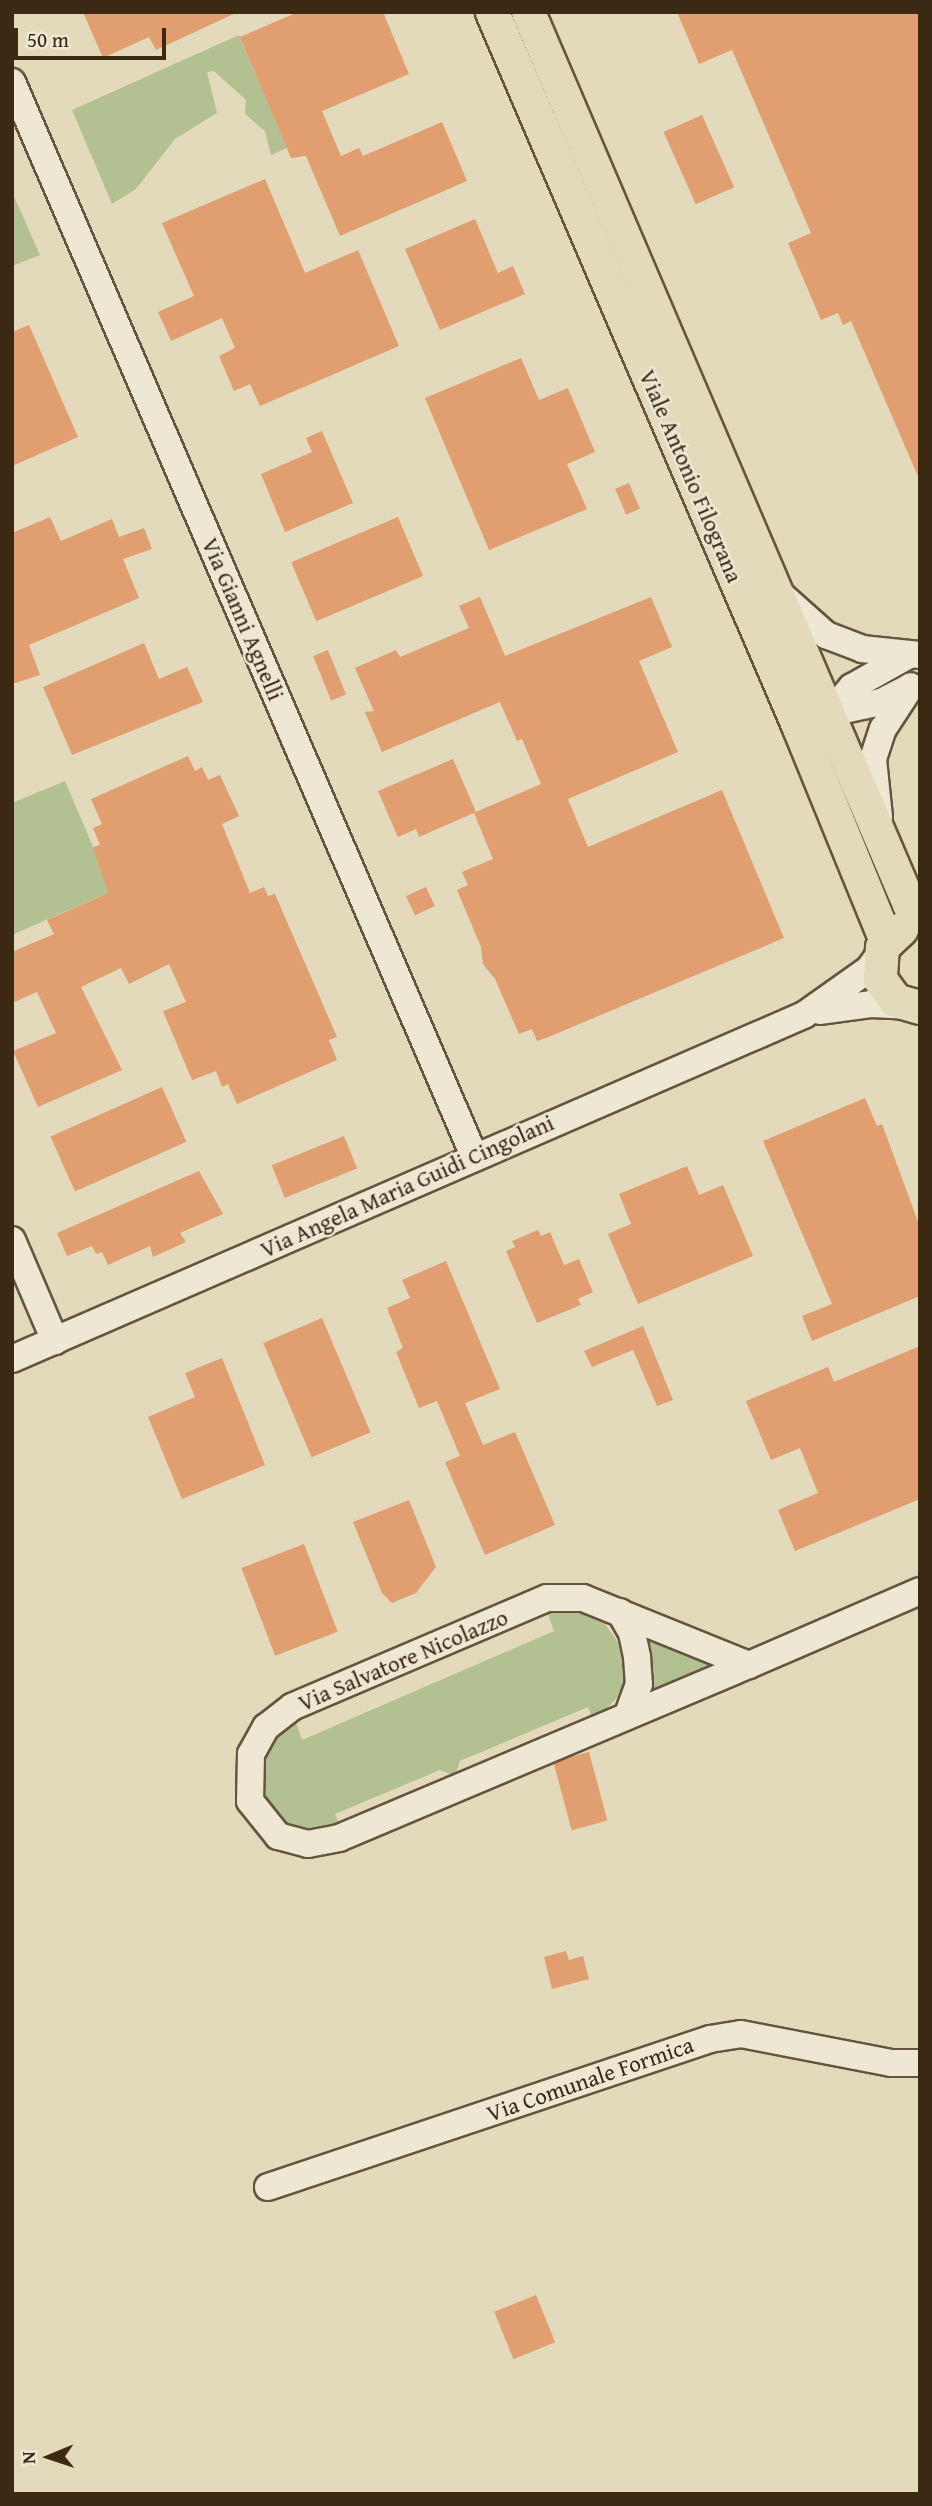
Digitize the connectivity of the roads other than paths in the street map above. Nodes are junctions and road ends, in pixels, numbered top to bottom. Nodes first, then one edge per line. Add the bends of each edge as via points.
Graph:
1 (492, 12) edge
2 (528, 12) edge
3 (12, 82) edge
4 (778, 592) junction
5 (915, 655) edge
6 (915, 683) edge
7 (830, 713) junction
8 (798, 725) junction
9 (881, 836) junction
10 (920, 917) edge
11 (920, 925) edge
12 (883, 947) junction
13 (916, 1009) edge
14 (804, 1015) junction
15 (474, 1156) junction
16 (12, 1240) edge
17 (55, 1341) junction
18 (12, 1359) edge
19 (920, 1591) edge
20 (620, 1612) junction
21 (748, 1665) junction
22 (628, 1714) junction
23 (920, 2063) edge
24 (268, 2187) dead end

1 - 8 main road, Viale Antonio Filograna
2 - 4 main road, Viale Antonio Filograna
3 - 15 street, Via Gianni Agnelli
4 - 5 street via 825,635 862,649
4 - 7 main road, Viale Antonio Filograna
5 - 7 street via 852,687
6 - 7 street via 881,702
6 - 9 street via 883,729 873,759
7 - 8 main road
7 - 9 main road, Viale Antonio Filograna
8 - 12 main road, Viale Antonio Filograna
9 - 10 main road, Viale Antonio Filograna via 909,904
11 - 12 main road via 905,927
12 - 13 main road, Viale Antonio Filograna via 878,967 886,991
12 - 14 street via 869,969
13 - 14 street via 872,1004
14 - 15 street, Via Angela Maria Guidi Cingolani
15 - 17 street, Via Angela Maria Guidi Cingolani
16 - 17 street
17 - 18 street, Via Angela Maria Guidi Cingolani
19 - 21 street, Via Salvatore Nicolazzo
20 - 21 street, Via Salvatore Nicolazzo
20 - 22 street via 632,1633 638,1670 639,1684
20 - 22 street, Via Salvatore Nicolazzo via 583,1598 547,1598 292,1707 266,1727 251,1754 250,1801 278,1836 308,1844 338,1838
21 - 22 street, Via Salvatore Nicolazzo
23 - 24 street, Via Comunale Formica via 891,2063 741,2034 710,2039

